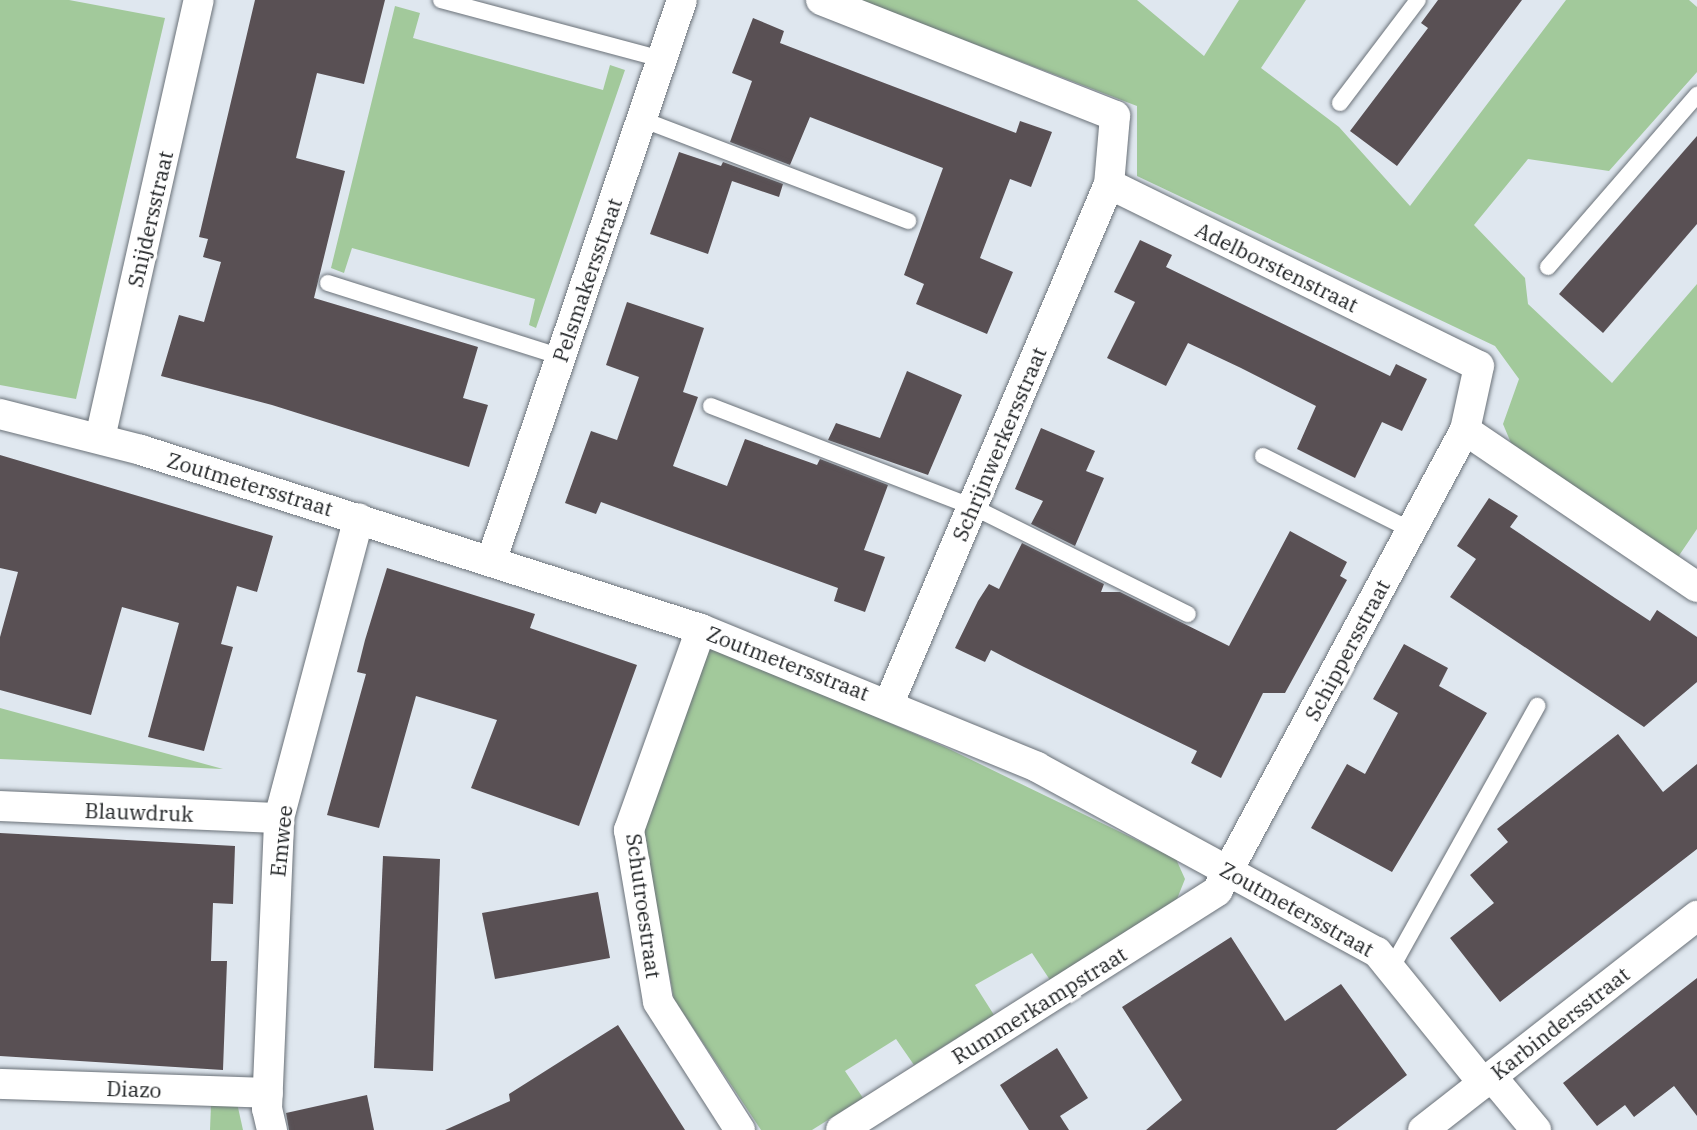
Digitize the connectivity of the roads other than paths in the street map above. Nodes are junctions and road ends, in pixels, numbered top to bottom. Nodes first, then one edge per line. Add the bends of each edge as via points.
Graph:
1 (199, 0) edge
2 (441, 0) edge
3 (682, 0) edge
4 (821, 0) edge
5 (1418, 0) edge
6 (661, 60) junction
7 (1697, 95) edge
8 (1340, 103) dead end
9 (642, 119) junction
10 (1109, 184) junction
11 (908, 221) dead end
12 (1548, 267) dead end
13 (328, 283) dead end
14 (560, 357) junction
15 (711, 406) dead end
16 (0, 414) edge
17 (1465, 430) junction
18 (100, 438) junction
19 (1264, 456) dead end
20 (972, 507) junction
21 (359, 518) junction
22 (1411, 530) junction
23 (492, 559) junction
24 (1697, 587) edge
25 (1188, 614) dead end
26 (701, 629) junction
27 (889, 703) junction
28 (1537, 706) dead end
29 (0, 807) edge
30 (279, 818) junction
31 (1229, 871) junction
32 (1697, 916) edge
33 (1392, 967) junction
34 (1488, 1080) junction
35 (0, 1084) edge
36 (268, 1093) junction
37 (272, 1130) edge
38 (740, 1130) edge
39 (841, 1130) edge
40 (1423, 1130) edge
41 (1536, 1130) edge

1 - 18 street, Snijdersstraat
2 - 6 lane
3 - 6 street, Pelsmakersstraat
4 - 10 street via 1115,116
5 - 8 lane
6 - 9 street, Pelsmakersstraat
7 - 12 lane
9 - 11 lane
9 - 14 street, Pelsmakersstraat
10 - 17 street, Adelborstenstraat via 1479,366
10 - 20 street, Schrijnwerkersstraat
13 - 14 lane
14 - 23 street, Pelsmakersstraat
15 - 20 lane
16 - 18 street, Zoutmetersstraat
17 - 22 street, Schippersstraat
17 - 24 street
18 - 21 street, Zoutmetersstraat
19 - 22 lane
20 - 25 lane
20 - 27 street, Schrijnwerkersstraat
21 - 23 street, Zoutmetersstraat
21 - 30 street, Emwee
22 - 31 street, Schippersstraat
23 - 26 street, Zoutmetersstraat
26 - 27 street, Zoutmetersstraat
26 - 38 street, Schutroestraat via 629,830 658,1002
27 - 31 street, Zoutmetersstraat via 1037,767
28 - 33 lane
29 - 30 street, Blauwdruk
30 - 36 street, Emwee
31 - 33 street, Zoutmetersstraat via 1377,952
31 - 39 street, Rummerkampstraat via 1217,891
32 - 34 street, Karbindersstraat
33 - 34 street, Zoutmetersstraat
34 - 40 street, Karbindersstraat
34 - 41 street, Zoutmetersstraat
35 - 36 street, Diazo
36 - 37 street, Emwee

